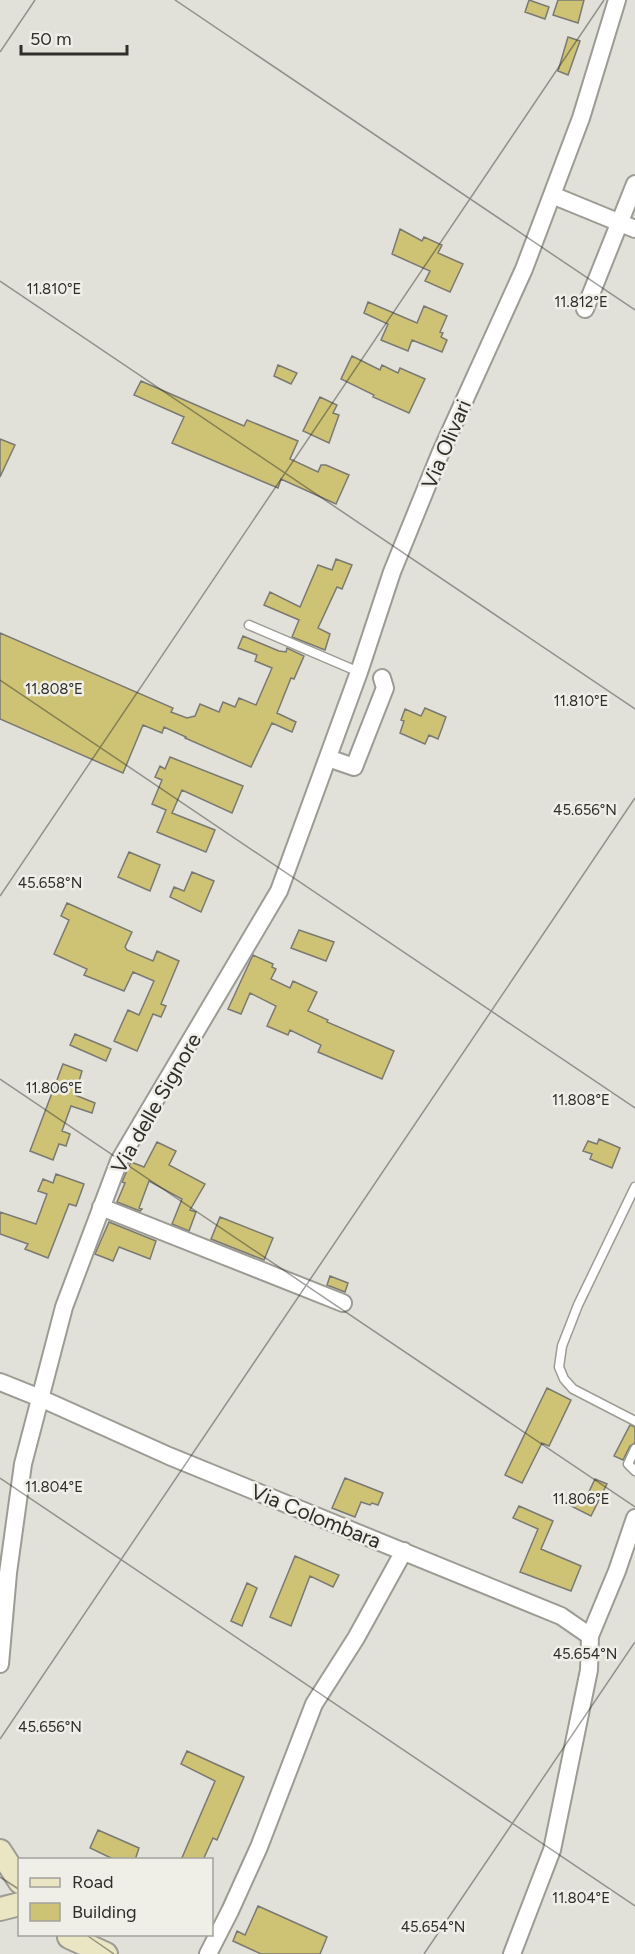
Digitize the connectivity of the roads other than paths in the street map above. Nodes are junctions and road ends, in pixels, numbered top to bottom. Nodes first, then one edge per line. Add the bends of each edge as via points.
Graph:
1 (617, 0) edge
2 (635, 184) edge
3 (552, 195) junction
4 (627, 226) edge
5 (585, 309) dead end
6 (249, 625) dead end
7 (359, 672) junction
8 (382, 678) dead end
9 (328, 758) junction
10 (279, 891) joint
11 (635, 1187) edge
12 (101, 1208) junction
13 (343, 1302) dead end
14 (0, 1382) edge
15 (40, 1398) junction
16 (635, 1420) edge
17 (635, 1449) edge
18 (635, 1471) edge
19 (635, 1518) edge
20 (404, 1551) junction
21 (590, 1636) junction
22 (0, 1664) edge
23 (0, 1851) edge
24 (18, 1879) edge
25 (18, 1904) edge
26 (0, 1909) edge
27 (69, 1942) edge
28 (106, 1954) edge
29 (208, 1954) edge
30 (512, 1954) edge

1 - 3 street, Via Olivari via 581,118
2 - 4 street
3 - 4 street
3 - 7 street, Via Olivari via 524,269 440,454 392,572
4 - 5 street
6 - 7 lane
7 - 9 street, Via Olivari
8 - 9 street via 385,688 354,768
9 - 10 street, Via Olivari
10 - 12 street, Via delle Signore via 119,1161
11 - 16 lane via 578,1305 562,1346 559,1367 573,1389
12 - 13 street
12 - 15 street, Via delle Signore via 64,1307
14 - 15 street, Via Colombara
15 - 20 street, Via Colombara via 169,1456
15 - 22 street, Via delle Signore via 23,1464
17 - 18 lane via 628,1464
19 - 21 street
20 - 21 street, Via Colombara via 561,1616
20 - 29 street via 314,1704 259,1847
21 - 30 street via 589,1670 552,1850
23 - 24 main road
25 - 26 main road
27 - 28 main road

